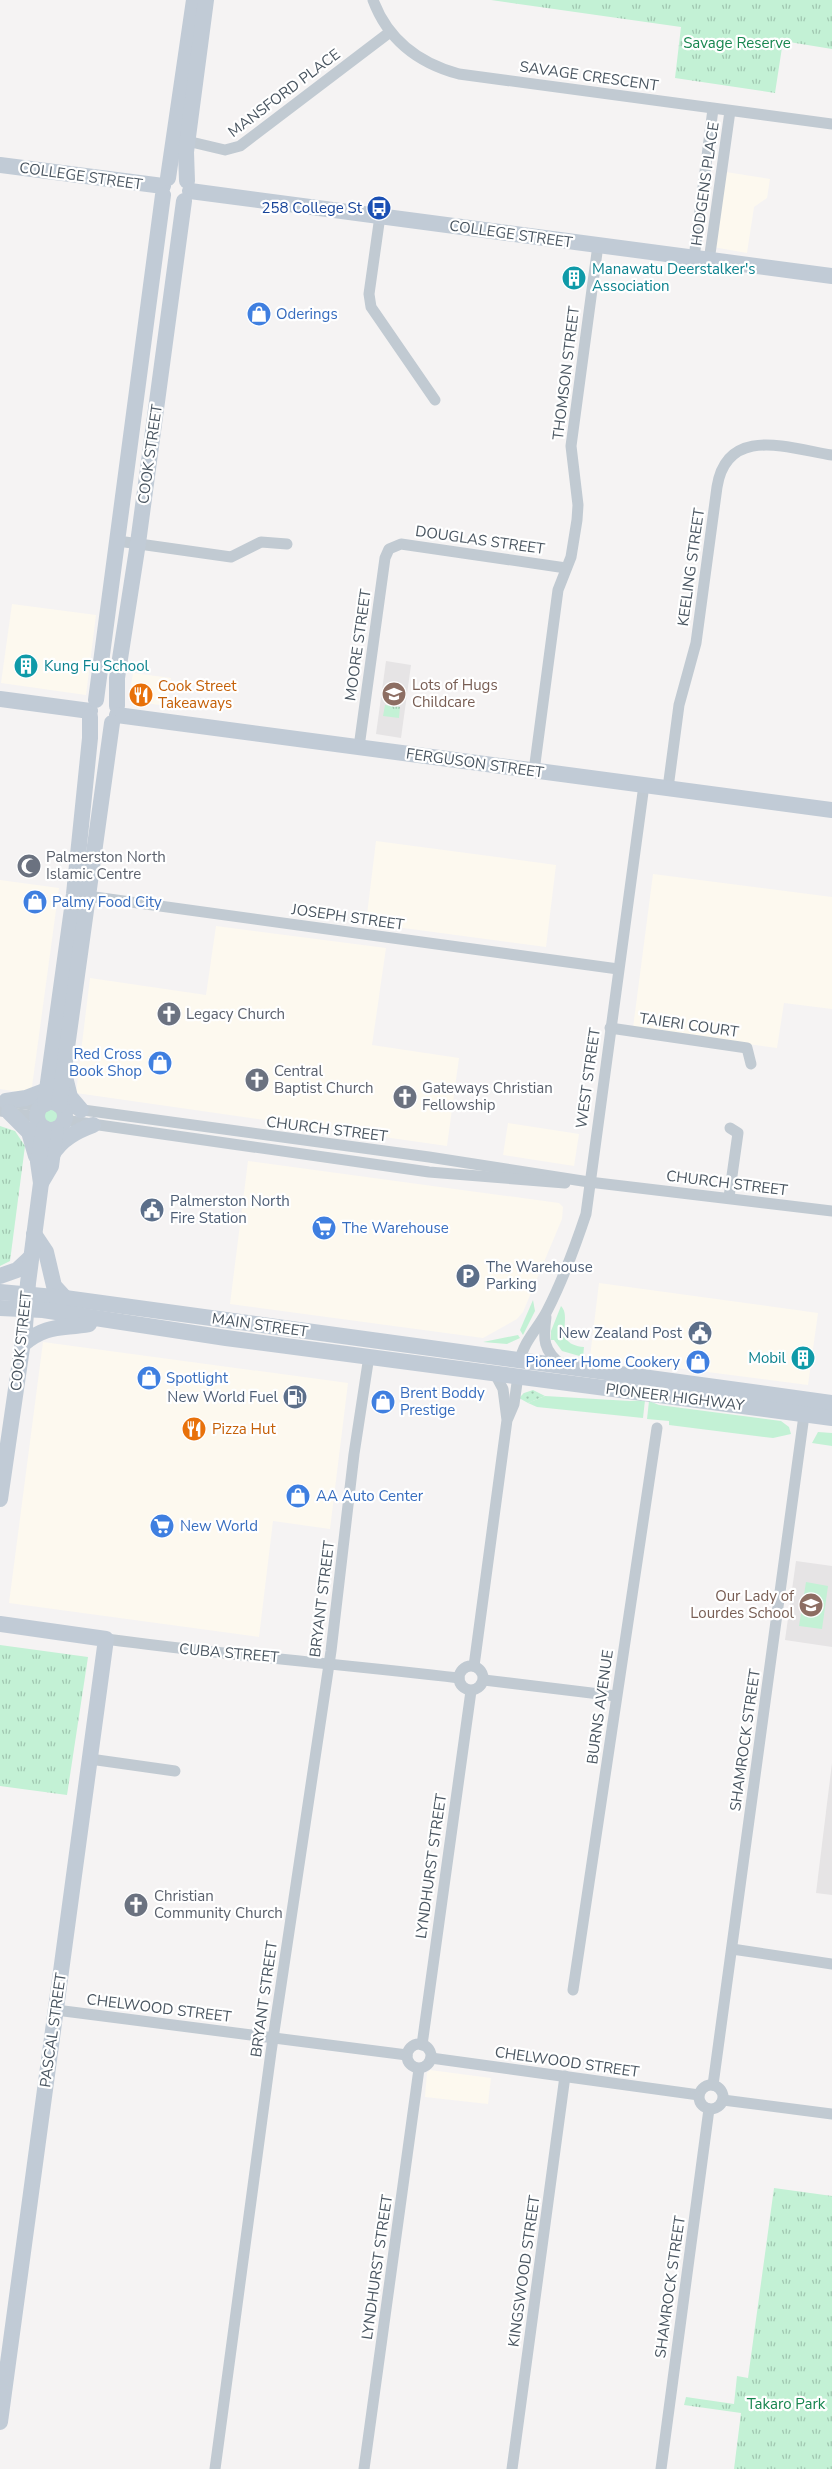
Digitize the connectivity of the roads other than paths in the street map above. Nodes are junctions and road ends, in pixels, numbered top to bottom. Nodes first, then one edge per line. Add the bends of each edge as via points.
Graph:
1 (194, 0) edge
2 (206, 0) edge
3 (373, 0) edge
4 (390, 32) junction
5 (713, 109) junction
6 (730, 111) junction
7 (832, 124) edge
8 (184, 132) junction
9 (0, 165) edge
10 (165, 186) junction
11 (187, 191) junction
12 (380, 216) junction
13 (598, 245) junction
14 (702, 260) junction
15 (832, 276) edge
16 (435, 400) dead end
17 (832, 455) edge
18 (118, 540) junction
19 (138, 543) junction
20 (287, 544) dead end
21 (391, 548) joint
22 (566, 568) junction
23 (0, 699) edge
24 (92, 709) junction
25 (115, 715) junction
26 (359, 747) junction
27 (534, 770) junction
28 (644, 785) junction
29 (668, 788) junction
30 (832, 810) edge
31 (81, 895) junction
32 (618, 969) junction
33 (610, 1028) junction
34 (61, 1040) junction
35 (751, 1064) dead end
36 (64, 1067) junction
37 (4, 1106) edge
38 (81, 1110) junction
39 (50, 1112) junction
40 (93, 1125) junction
41 (730, 1128) dead end
42 (45, 1158) junction
43 (589, 1182) junction
44 (728, 1198) junction
45 (832, 1210) edge
46 (34, 1234) junction
47 (31, 1257) junction
48 (0, 1276) edge
49 (0, 1292) edge
50 (65, 1298) junction
51 (27, 1302) junction
52 (0, 1308) edge
53 (547, 1312) junction
54 (106, 1321) junction
55 (23, 1344) junction
56 (369, 1356) junction
57 (564, 1367) junction
58 (519, 1369) junction
59 (494, 1374) junction
60 (677, 1390) junction
61 (832, 1403) edge
62 (805, 1407) junction
63 (832, 1418) edge
64 (507, 1420) junction
65 (657, 1428) dead end
66 (1, 1489) edge
67 (0, 1624) edge
68 (106, 1639) junction
69 (329, 1662) junction
70 (474, 1666) junction
71 (459, 1678) junction
72 (484, 1680) junction
73 (471, 1691) junction
74 (616, 1696) junction
75 (90, 1760) junction
76 (175, 1771) dead end
77 (732, 1949) junction
78 (832, 1964) edge
79 (573, 1990) dead end
80 (56, 2010) junction
81 (273, 2038) junction
82 (422, 2045) junction
83 (407, 2055) junction
84 (431, 2058) junction
85 (419, 2068) junction
86 (565, 2076) junction
87 (713, 2085) junction
88 (699, 2095) junction
89 (723, 2100) junction
90 (709, 2109) junction
91 (832, 2114) edge
92 (0, 2422) edge
93 (216, 2469) edge
94 (364, 2469) edge
95 (512, 2469) edge
96 (661, 2469) edge

1 - 8 street, COOK STREET
2 - 8 street, COOK STREET
3 - 4 street, SAVAGE CRESCENT
4 - 5 street, SAVAGE CRESCENT via 421,59 459,74
4 - 8 street, MANSFORD PLACE via 240,146 225,150
5 - 6 street, SAVAGE CRESCENT
5 - 14 street, HODGENS PLACE
6 - 7 street, SAVAGE CRESCENT
6 - 14 street, HODGENS PLACE
8 - 10 street, COOK STREET
8 - 11 street, COOK STREET
9 - 10 street, COLLEGE STREET
10 - 11 street via 180,176
10 - 11 street via 172,203
10 - 18 street, COOK STREET
11 - 12 street, COLLEGE STREET
11 - 19 street, COOK STREET
12 - 13 street, COLLEGE STREET
12 - 16 street via 369,294 371,307
13 - 14 street, COLLEGE STREET
13 - 22 street, THOMSON STREET via 572,446 578,505 571,557
14 - 15 street, COLLEGE STREET
17 - 29 street, KEELING STREET via 754,444 739,449 722,466 696,643 679,705
18 - 19 street
18 - 24 street, COOK STREET
19 - 20 street via 231,557 261,542
19 - 25 street, COOK STREET via 117,678
21 - 22 street, DOUGLAS STREET via 400,544
21 - 26 street, MOORE STREET via 385,558
22 - 27 street, THOMSON STREET via 558,590
23 - 24 street
24 - 25 street via 107,698
24 - 25 street via 99,726
24 - 31 street, COOK STREET
25 - 26 street, FERGUSON STREET
25 - 31 street, COOK STREET
26 - 27 street, FERGUSON STREET
27 - 28 street, FERGUSON STREET
28 - 29 street, FERGUSON STREET
28 - 32 street, WEST STREET
29 - 30 street, FERGUSON STREET
31 - 32 street, JOSEPH STREET
31 - 34 street, COOK STREET
32 - 33 street, WEST STREET
33 - 35 street, TAIERI COURT via 747,1048
33 - 43 street, WEST STREET
34 - 36 street, COOK STREET
34 - 39 street, COOK STREET
36 - 38 street via 70,1097
36 - 39 street, COOK STREET
37 - 39 street, CHURCH STREET
37 - 39 street via 26,1098
37 - 42 street via 29,1132
38 - 39 street, CHURCH STREET
38 - 43 street, CHURCH STREET
39 - 40 street, CHURCH STREET
39 - 42 street, COOK STREET
40 - 42 street via 73,1133
40 - 43 street, CHURCH STREET via 429,1172 555,1184
41 - 44 street via 738,1133
42 - 46 street, COOK STREET via 50,1166 41,1183
43 - 44 street, CHURCH STREET
43 - 53 street, WEST STREET via 586,1214
44 - 45 street, CHURCH STREET
46 - 47 street, COOK STREET
46 - 50 street via 46,1252 54,1286
47 - 48 street via 17,1270
47 - 51 street, COOK STREET
49 - 51 street, MAIN STREET
50 - 51 street, MAIN STREET
50 - 58 street, MAIN STREET via 426,1349
51 - 52 street, MAIN STREET
51 - 54 street, MAIN STREET via 43,1310
51 - 55 street, COOK STREET
53 - 57 street via 544,1345
53 - 58 street, WEST STREET via 524,1347
54 - 55 street via 52,1327 36,1333
54 - 56 street, MAIN STREET
55 - 66 street, COOK STREET
56 - 59 street, MAIN STREET
56 - 69 street, BRYANT STREET
57 - 58 street, PIONEER HIGHWAY
57 - 60 street, PIONEER HIGHWAY
58 - 59 street, MAIN STREET
58 - 60 street, PIONEER HIGHWAY via 586,1380 605,1388
58 - 64 street via 514,1404
59 - 64 street via 503,1390
60 - 62 street, PIONEER HIGHWAY
61 - 62 street, PIONEER HIGHWAY
62 - 63 street, PIONEER HIGHWAY
62 - 77 street, SHAMROCK STREET
64 - 70 street
65 - 74 street, BURNS AVENUE
67 - 68 street, CUBA STREET
68 - 69 street, CUBA STREET
68 - 75 street, PASCAL STREET
69 - 71 street, CUBA STREET
69 - 81 street, BRYANT STREET
70 - 71 street via 461,1671
70 - 72 street via 482,1671
71 - 73 street via 462,1687
72 - 73 street via 477,1690
72 - 74 street
73 - 82 street, LYNDHURST STREET
74 - 79 street, BURNS AVENUE
75 - 76 street
75 - 80 street, PASCAL STREET
77 - 78 street
77 - 87 street, SHAMROCK STREET
80 - 81 street, CHELWOOD STREET
80 - 92 street, PASCAL STREET
81 - 83 street, CHELWOOD STREET
81 - 93 street, BRYANT STREET
82 - 83 street via 415,2045
82 - 84 street via 431,2052
83 - 85 street via 408,2062
84 - 85 street via 429,2064
84 - 86 street, CHELWOOD STREET
85 - 94 street, LYNDHURST STREET
86 - 88 street, CHELWOOD STREET
86 - 95 street, KINGSWOOD STREET
87 - 88 street via 707,2086
87 - 89 street via 721,2090
88 - 90 street via 702,2105
89 - 90 street via 716,2108
89 - 91 street
90 - 96 street, SHAMROCK STREET

